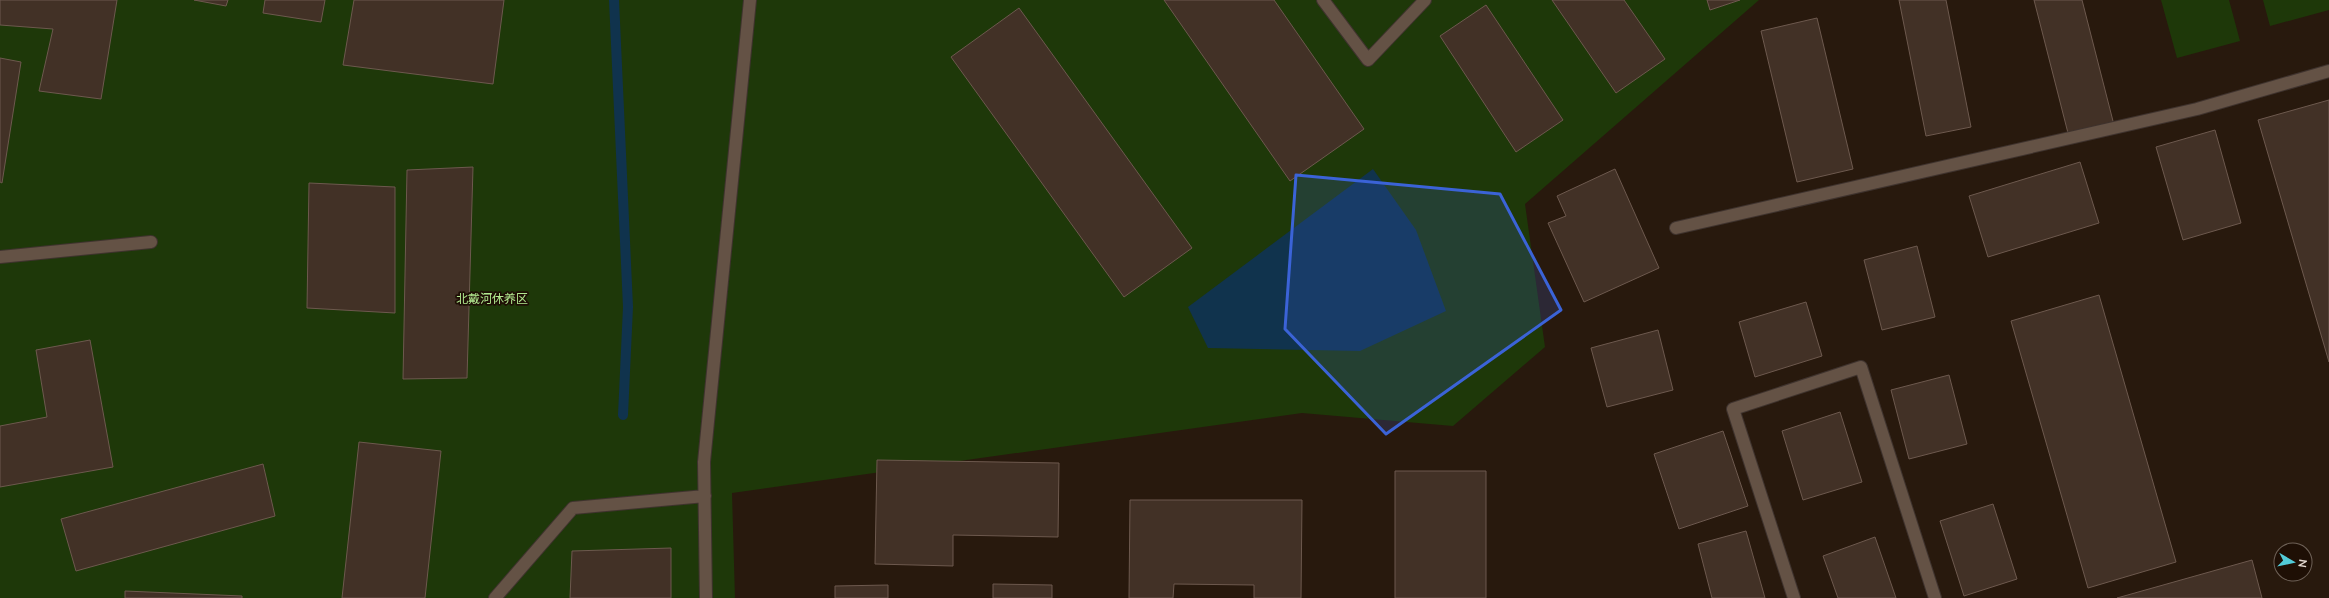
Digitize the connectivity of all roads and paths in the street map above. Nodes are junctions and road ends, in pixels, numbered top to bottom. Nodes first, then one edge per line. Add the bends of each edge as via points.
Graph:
1 (750, 0) edge
2 (1323, 0) edge
3 (1425, 0) edge
4 (2329, 71) edge
5 (1676, 228) dead end
6 (151, 242) dead end
7 (0, 256) edge
8 (705, 496) junction
9 (495, 598) edge
10 (706, 598) edge
11 (1794, 598) edge
12 (1934, 598) edge

1 - 8 street via 704,462
2 - 3 street via 1368,60
4 - 5 street via 2197,109
6 - 7 street
8 - 9 street via 573,508
8 - 10 street
11 - 12 street via 1733,409 1861,367

